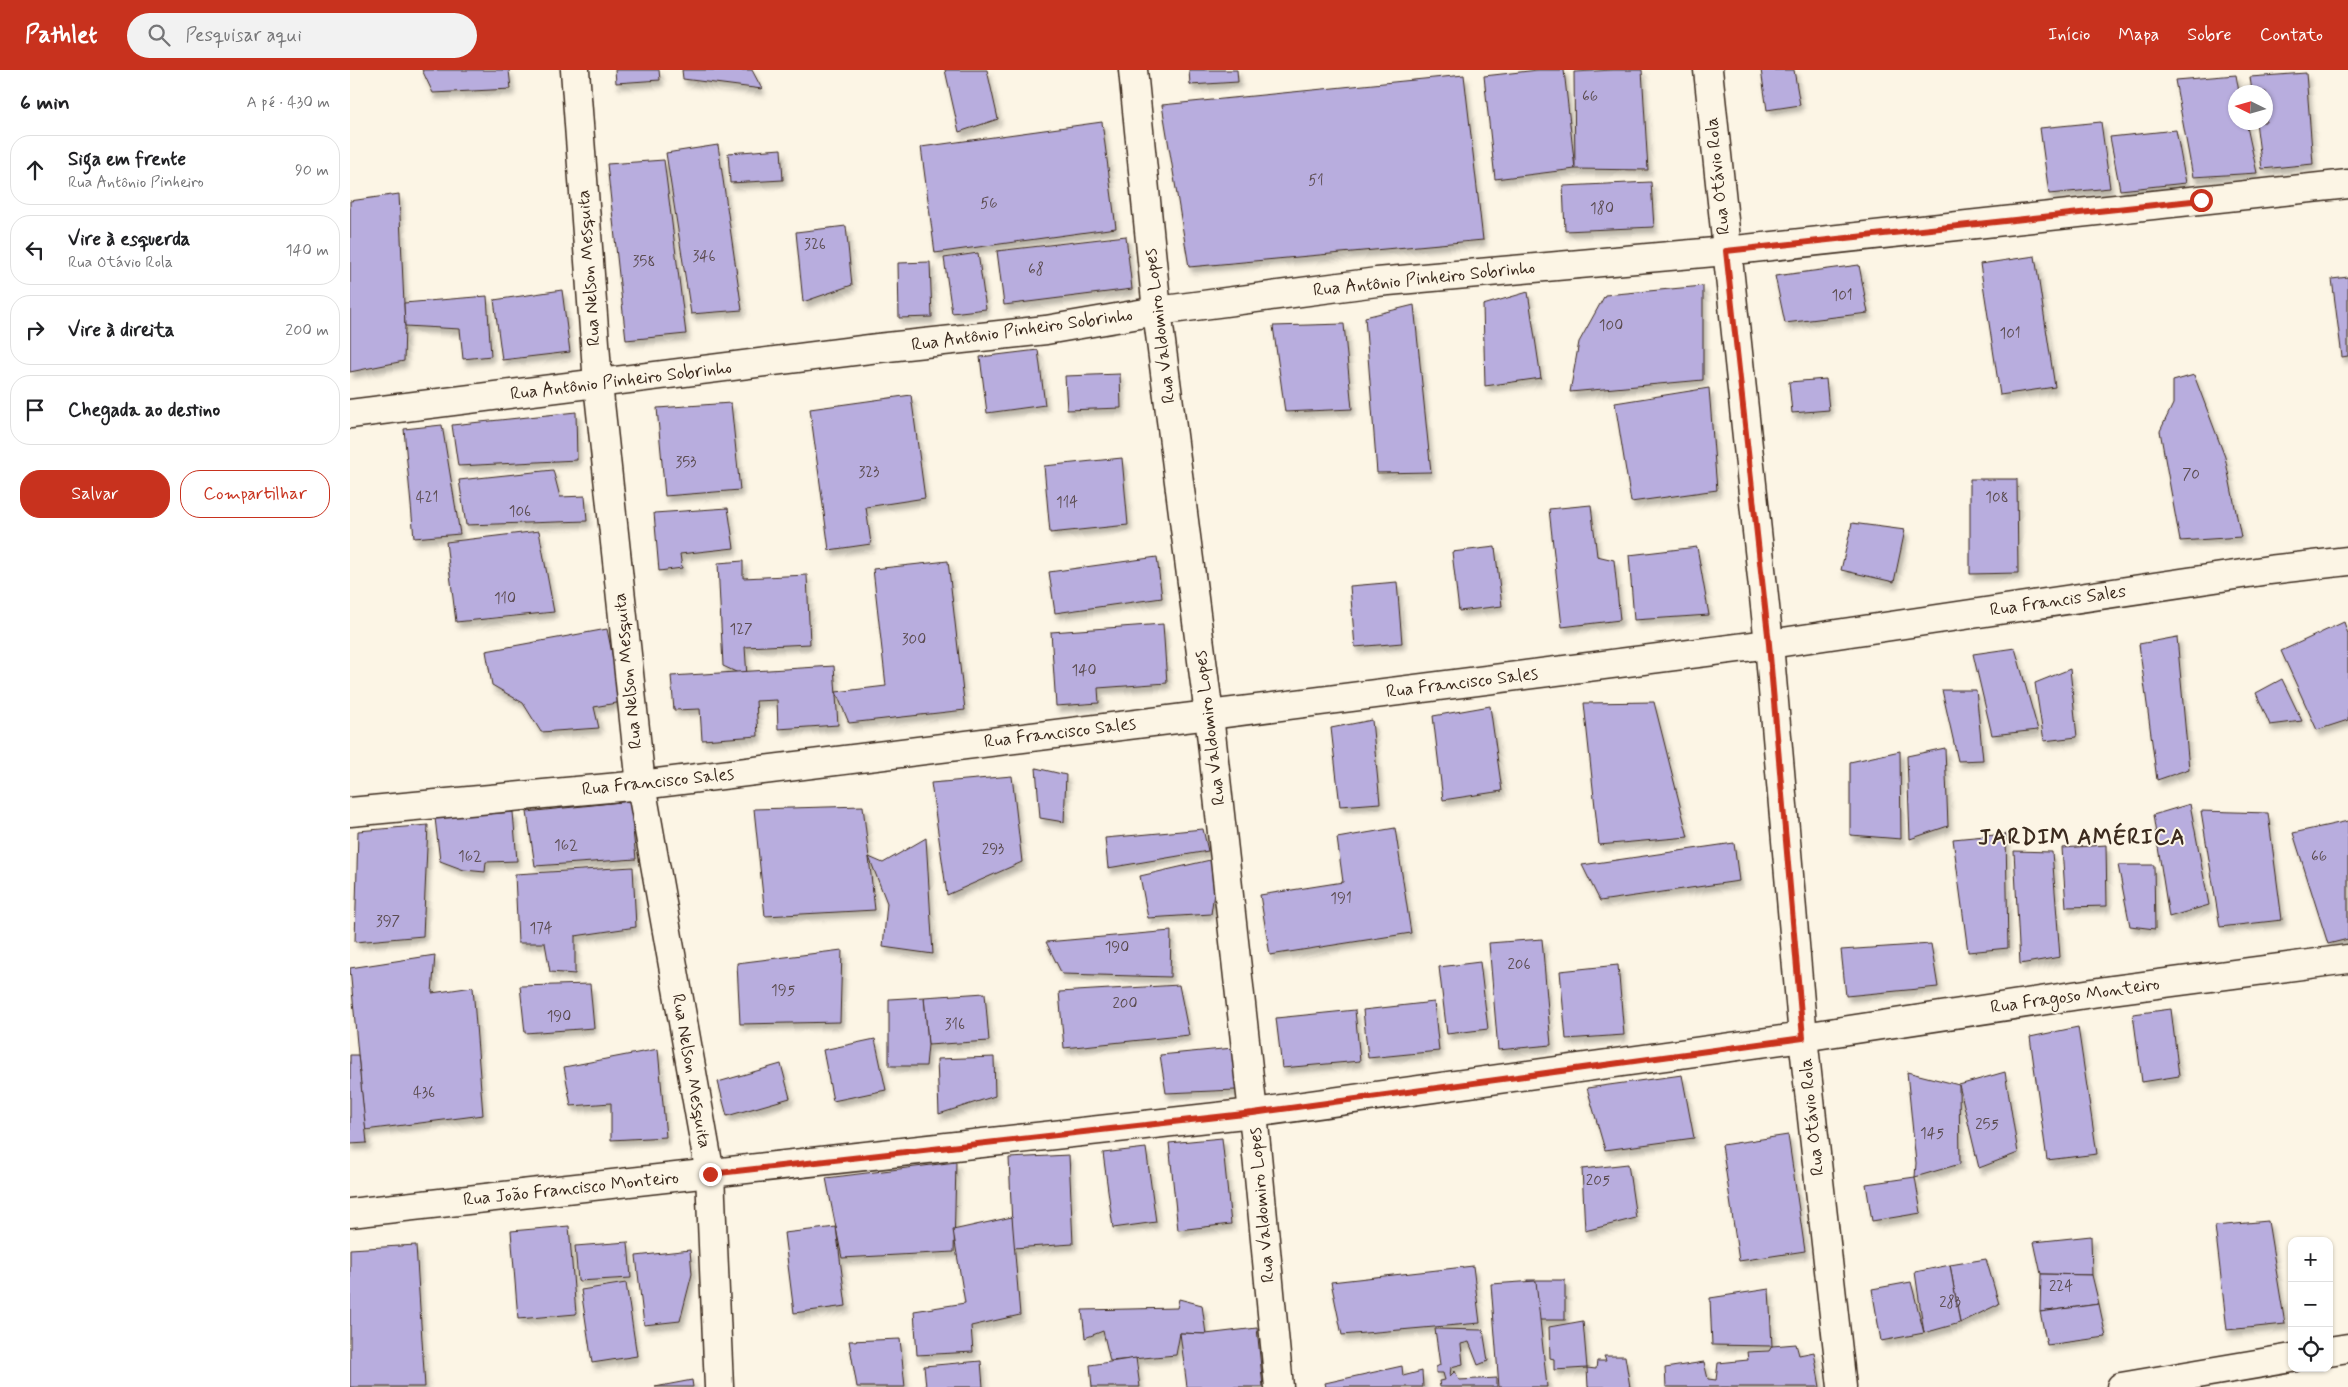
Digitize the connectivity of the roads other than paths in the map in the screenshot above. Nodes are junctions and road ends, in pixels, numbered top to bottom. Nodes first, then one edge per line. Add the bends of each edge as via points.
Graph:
1 (575, 70) edge
2 (1133, 70) edge
3 (1708, 70) edge
4 (2348, 184) edge
5 (1726, 251) junction
6 (1157, 311) junction
7 (598, 384) junction
8 (350, 414) edge
9 (2348, 561) edge
10 (1769, 644) junction
11 (1208, 715) junction
12 (641, 785) junction
13 (350, 812) edge
14 (2348, 959) edge
15 (1803, 1038) junction
16 (1253, 1113) junction
17 (710, 1174) junction
18 (350, 1213) edge
19 (2348, 1348) edge
20 (2333, 1350) edge
21 (2288, 1359) edge
22 (719, 1387) edge
23 (1279, 1387) edge
24 (1842, 1387) edge
25 (2121, 1387) edge

1 - 7 street, Rua Nelson Mesquita
2 - 6 street, Rua Valdomiro Lopes
3 - 5 street, Rua Otávio Rola
4 - 5 street, Rua Antônio Pinheiro Sobrinho
5 - 6 street, Rua Antônio Pinheiro Sobrinho via 1378,282
5 - 10 street, Rua Otávio Rola
6 - 7 street, Rua Antônio Pinheiro Sobrinho via 1046,330
6 - 11 street, Rua Valdomiro Lopes
7 - 8 street, Rua Antônio Pinheiro Sobrinho
7 - 12 street, Rua Nelson Mesquita
9 - 10 street, Rua Francis Sales
10 - 11 street, Rua Francisco Sales
10 - 15 street, Rua Otávio Rola
11 - 12 street, Rua Francisco Sales
11 - 16 street, Rua Valdomiro Lopes
12 - 13 street, Rua Francisco Sales
12 - 17 street, Rua Nelson Mesquita
14 - 15 street, Rua Fragoso Monteiro via 2112,990
15 - 16 street, Rua João Francisco Monteiro
15 - 24 street, Rua Otávio Rola
16 - 17 street, Rua João Francisco Monteiro
16 - 23 street, Rua Valdomiro Lopes
17 - 18 street, Rua João Francisco Monteiro
17 - 22 street, Rua Nelson Mesquita
19 - 20 street
21 - 25 street

